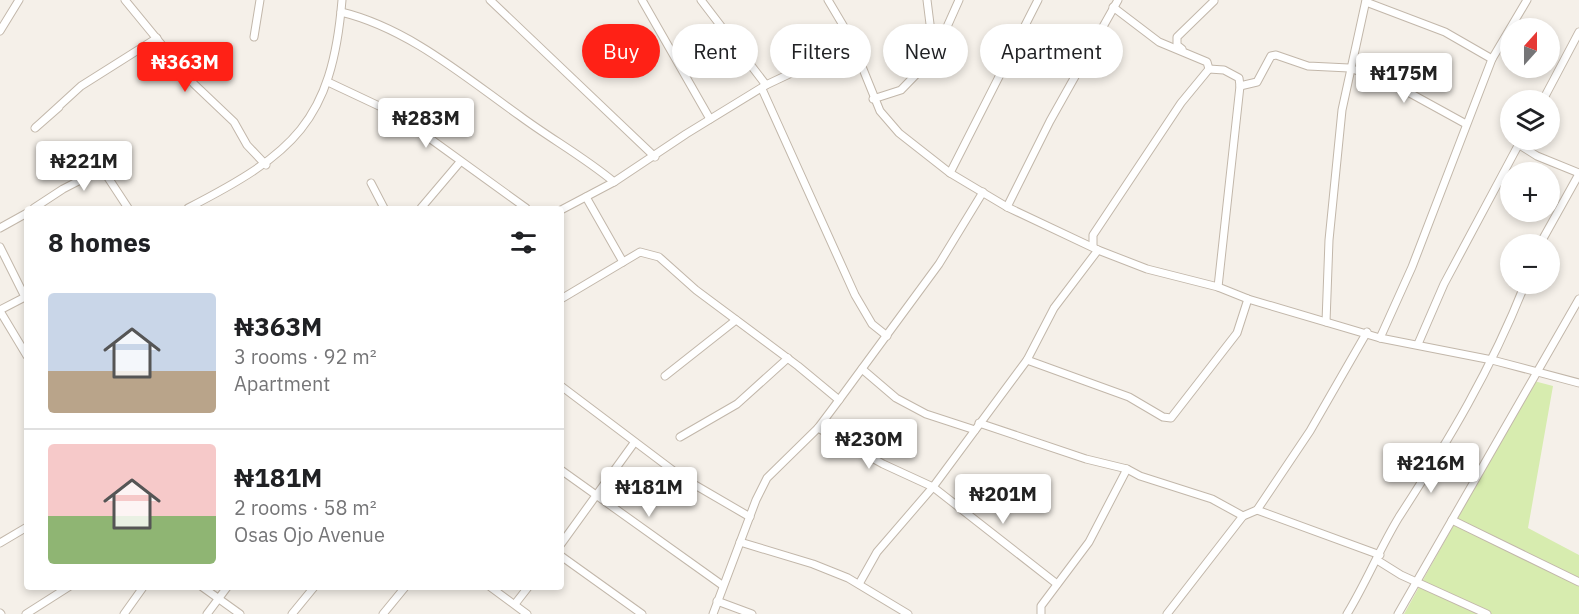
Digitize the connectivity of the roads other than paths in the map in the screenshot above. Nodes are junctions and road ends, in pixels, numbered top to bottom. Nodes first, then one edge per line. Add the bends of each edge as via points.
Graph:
1 (19, 0) edge
2 (125, 0) edge
3 (260, 0) edge
4 (342, 0) edge
5 (489, 0) edge
6 (642, 0) edge
7 (701, 0) edge
8 (828, 0) edge
9 (927, 0) edge
10 (959, 0) edge
11 (1038, 0) edge
12 (1119, 0) edge
13 (1527, 0) edge
14 (1214, 1) edge
15 (1366, 1) edge
16 (1113, 7) junction
17 (341, 12) junction
18 (842, 24) edge
19 (930, 24) edge
20 (948, 24) edge
21 (0, 31) edge
22 (1579, 32) edge
23 (254, 37) dead end
24 (157, 38) junction
25 (1186, 52) junction
26 (1492, 59) junction
27 (1349, 68) junction
28 (1209, 69) junction
29 (782, 78) edge
30 (865, 78) edge
31 (913, 78) edge
32 (328, 82) junction
33 (1240, 86) junction
34 (764, 87) junction
35 (1548, 90) edge
36 (873, 99) junction
37 (58, 107) dead end
38 (710, 119) junction
39 (1466, 124) junction
40 (1516, 150) edge
41 (1530, 150) edge
42 (655, 157) junction
43 (460, 162) junction
44 (266, 165) junction
45 (950, 173) junction
46 (1579, 174) edge
47 (614, 182) junction
48 (371, 183) dead end
49 (983, 192) junction
50 (586, 197) junction
51 (37, 206) edge
52 (127, 206) edge
53 (192, 206) edge
54 (383, 206) edge
55 (423, 206) edge
56 (523, 206) edge
57 (1007, 207) junction
58 (564, 208) edge
59 (24, 215) edge
60 (0, 228) edge
61 (1546, 234) edge
62 (0, 247) edge
63 (1096, 248) junction
64 (623, 262) junction
65 (1218, 287) junction
66 (24, 292) edge
67 (1521, 294) edge
68 (24, 297) edge
69 (564, 297) edge
70 (1248, 299) junction
71 (1579, 299) edge
72 (0, 310) edge
73 (736, 320) junction
74 (1326, 322) junction
75 (1366, 332) junction
76 (887, 336) junction
77 (1380, 338) junction
78 (1418, 344) junction
79 (24, 351) edge
80 (788, 358) junction
81 (1027, 360) junction
82 (1492, 360) junction
83 (862, 369) junction
84 (1538, 372) junction
85 (665, 376) dead end
86 (1579, 383) edge
87 (564, 388) edge
88 (839, 400) junction
89 (979, 423) junction
90 (818, 428) junction
91 (975, 430) junction
92 (680, 437) dead end
93 (634, 443) junction
94 (1127, 469) junction
95 (564, 472) edge
96 (933, 487) junction
97 (597, 496) junction
98 (1257, 510) junction
99 (1243, 516) junction
100 (750, 517) junction
101 (1452, 520) junction
102 (24, 529) edge
103 (564, 540) edge
104 (740, 542) junction
105 (0, 543) edge
106 (564, 558) edge
107 (1378, 558) junction
108 (1417, 582) junction
109 (1579, 582) edge
110 (859, 584) junction
111 (1057, 584) junction
112 (722, 585) junction
113 (64, 590) edge
114 (141, 590) edge
115 (206, 590) edge
116 (225, 590) edge
117 (312, 590) edge
118 (403, 590) edge
119 (495, 590) edge
120 (526, 590) edge
121 (218, 600) junction
122 (717, 601) junction
123 (515, 604) junction
124 (26, 614) edge
125 (124, 614) edge
126 (207, 614) edge
127 (240, 614) edge
128 (292, 614) edge
129 (383, 614) edge
130 (526, 614) edge
131 (642, 614) edge
132 (713, 614) edge
133 (752, 614) edge
134 (908, 614) edge
135 (1041, 614) edge
136 (1167, 614) edge
137 (1347, 614) edge
138 (1398, 614) edge
139 (1487, 614) edge

1 - 21 street
2 - 24 street
3 - 23 street
4 - 17 street
5 - 42 street
6 - 38 street
7 - 34 street
8 - 18 street
9 - 19 street
10 - 20 street
11 - 45 street
12 - 16 street
13 - 26 street
14 - 25 street via 1177,37 1177,45
15 - 26 street via 1445,32
15 - 27 street
16 - 25 street via 1160,42
16 - 57 street
17 - 32 street
17 - 47 street via 383,26 439,57
22 - 35 street
24 - 37 street via 81,86 45,119
24 - 44 street via 194,84 234,122 247,145
25 - 28 street via 1207,62
26 - 39 street
27 - 33 street via 1308,66 1273,54 1257,82
27 - 39 street via 1386,80
27 - 74 street via 1330,228
28 - 33 street via 1233,74 1239,78
28 - 63 street via 1181,103 1093,235
29 - 34 street
30 - 36 street
31 - 36 street via 901,90
32 - 43 street via 396,114
32 - 44 street via 310,117 282,152
33 - 65 street
34 - 38 street
34 - 76 street via 855,295 872,324
36 - 45 street via 900,133
38 - 42 street
39 - 77 street via 1412,267
40 - 78 street via 1444,284
41 - 46 street
42 - 47 street
43 - 55 street
43 - 56 street
44 - 53 street
45 - 49 street
46 - 61 street
47 - 50 street
48 - 54 street
49 - 57 street
49 - 76 street via 939,264
50 - 58 street
50 - 64 street
51 - 52 street via 98,171 107,176
57 - 63 street
59 - 60 street
62 - 66 street
63 - 65 street via 1147,269
63 - 81 street via 1054,308
64 - 69 street
64 - 73 street via 640,252 659,257
65 - 70 street
67 - 82 street
68 - 72 street
70 - 74 street
70 - 81 street via 1237,333 1171,418
71 - 84 street
72 - 79 street
73 - 80 street
73 - 85 street
74 - 75 street
75 - 77 street
75 - 98 street via 1310,431
76 - 83 street
77 - 78 street
78 - 82 street
80 - 88 street
80 - 92 street via 737,404
81 - 89 street
82 - 84 street
82 - 107 street via 1449,441 1398,519
83 - 88 street
83 - 91 street via 896,398 926,414
84 - 86 street
84 - 101 street
87 - 93 street
88 - 90 street
89 - 91 street
89 - 94 street
90 - 96 street
90 - 100 street via 767,478
91 - 96 street
93 - 97 street
93 - 100 street via 683,478
94 - 99 street via 1212,500
94 - 111 street via 1089,542
95 - 97 street
96 - 110 street via 877,552
96 - 111 street
97 - 103 street
97 - 112 street
98 - 99 street
98 - 107 street
99 - 136 street
100 - 104 street
101 - 108 street
101 - 109 street
102 - 105 street
104 - 110 street via 813,564
104 - 112 street
106 - 131 street
107 - 108 street
107 - 137 street
108 - 138 street
108 - 139 street
110 - 134 street
111 - 135 street via 1041,606
112 - 122 street
113 - 124 street
114 - 125 street
115 - 121 street
116 - 121 street
117 - 128 street
118 - 129 street
119 - 123 street
120 - 123 street
121 - 126 street
121 - 127 street
122 - 132 street
122 - 133 street
123 - 130 street

